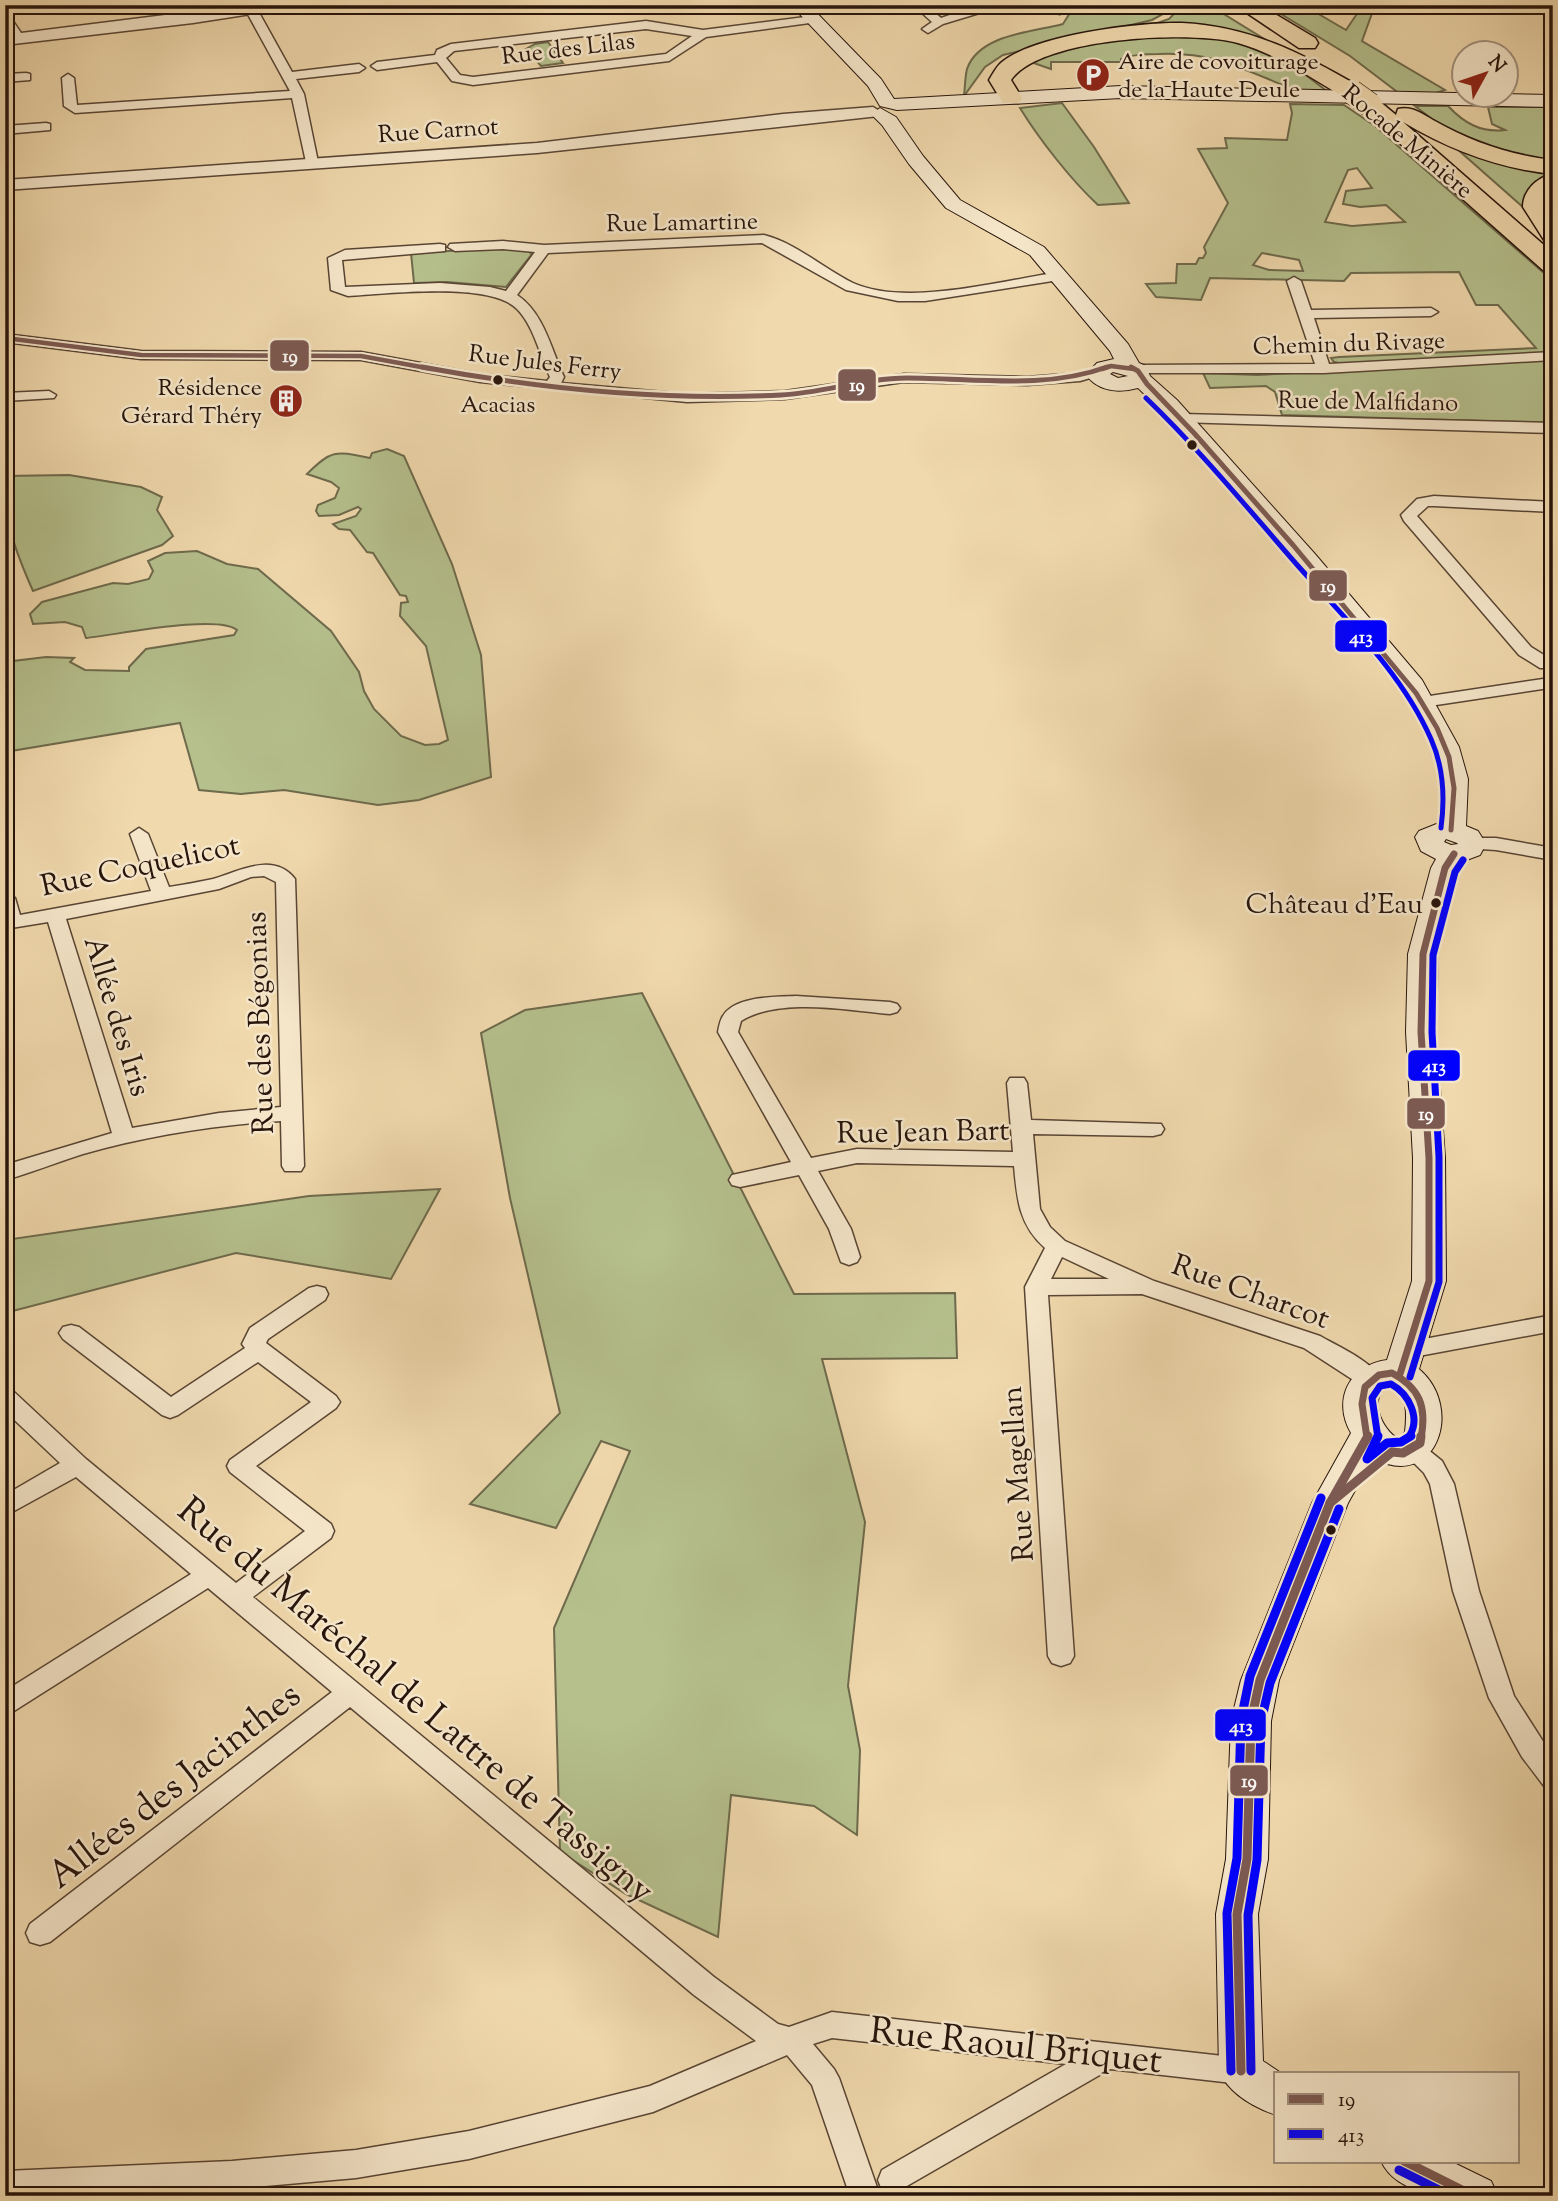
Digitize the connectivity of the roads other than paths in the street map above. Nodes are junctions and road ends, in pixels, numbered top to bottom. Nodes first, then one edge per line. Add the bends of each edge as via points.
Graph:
1 (276, 5) edge
2 (799, 5) edge
3 (919, 5) edge
4 (986, 5) edge
5 (1020, 5) edge
6 (1220, 5) edge
7 (1245, 5) edge
8 (1179, 7) dead end
9 (251, 9) junction
10 (1060, 11) dead end
11 (5, 17) edge
12 (813, 20) junction
13 (939, 22) junction
14 (928, 29) dead end
15 (703, 34) junction
16 (12, 39) edge
17 (439, 58) junction
18 (377, 66) dead end
19 (359, 68) dead end
20 (289, 76) junction
21 (26, 77) dead end
22 (5, 78) edge
23 (68, 78) dead end
24 (298, 94) junction
25 (1011, 98) junction
26 (1373, 99) junction
27 (986, 102) junction
28 (1553, 103) edge
29 (886, 110) junction
30 (46, 127) dead end
31 (5, 130) edge
32 (312, 162) junction
33 (1553, 167) edge
34 (1553, 181) edge
35 (5, 185) edge
36 (1553, 236) edge
37 (1553, 245) edge
38 (544, 249) junction
39 (1553, 267) edge
40 (1059, 276) junction
41 (1294, 281) dead end
42 (510, 295) junction
43 (1431, 312) dead end
44 (1306, 314) junction
45 (5, 338) edge
46 (1553, 356) edge
47 (1324, 369) junction
48 (1123, 374) junction
49 (552, 386) junction
50 (49, 395) dead end
51 (5, 397) edge
52 (1182, 419) junction
53 (1553, 428) edge
54 (1553, 507) edge
55 (1550, 664) edge
56 (1548, 688) edge
57 (1423, 702) junction
58 (139, 834) dead end
59 (1459, 843) junction
60 (1553, 854) edge
61 (285, 879) joint
62 (162, 894) junction
63 (5, 898) edge
64 (55, 914) junction
65 (9, 923) edge
66 (890, 1008) dead end
67 (1017, 1083) dead end
68 (292, 1113) junction
69 (1022, 1127) junction
70 (1153, 1129) dead end
71 (124, 1136) junction
72 (1025, 1159) junction
73 (293, 1166) dead end
74 (802, 1166) junction
75 (5, 1173) edge
76 (740, 1180) dead end
77 (1057, 1246) junction
78 (849, 1257) dead end
79 (1036, 1287) junction
80 (1146, 1287) junction
81 (317, 1294) dead end
82 (1553, 1323) edge
83 (71, 1333) dead end
84 (259, 1350) junction
85 (1392, 1368) junction
86 (5, 1397) edge
87 (1391, 1446) junction
88 (78, 1465) junction
89 (5, 1507) edge
90 (210, 1575) junction
91 (235, 1597) junction
92 (1061, 1656) dead end
93 (350, 1692) junction
94 (5, 1704) edge
95 (1553, 1778) edge
96 (40, 1933) dead end
97 (793, 2041) junction
98 (1109, 2055) junction
99 (1259, 2083) edge
100 (1406, 2162) edge
101 (861, 2181) edge
102 (5, 2185) edge
103 (890, 2188) edge
104 (1475, 2196) edge

1 - 9 street
2 - 12 main road
3 - 13 street
4 - 13 street
5 - 10 street
6 - 26 highway, Rocade Minière
7 - 26 highway, Rocade Minière via 1329,58
8 - 27 highway via 1138,27 1014,55 989,77
9 - 16 street
9 - 20 street
11 - 16 street
12 - 15 street
12 - 29 main road via 875,83
13 - 14 street
15 - 17 street via 646,25 451,48
15 - 17 street, Rue des Lilas via 669,57 473,81 456,78
17 - 18 street
19 - 20 street
20 - 24 street
21 - 22 street
23 - 24 street via 70,106 75,109
24 - 32 street
25 - 26 highway via 1001,74 1021,57 1133,32 1173,29 1229,34 1262,44
25 - 27 main road
25 - 28 main road via 1121,92
26 - 33 highway via 1476,153
26 - 37 highway, Rocade Minière
26 - 39 highway, Rocade Minière
27 - 28 main road via 1133,96
27 - 29 main road
27 - 29 main road
29 - 32 street, Rue Carnot via 537,148
29 - 40 main road via 916,160 953,204 1032,247
30 - 31 street
32 - 35 street, Rue Carnot
34 - 36 highway via 1539,191 1534,202 1537,215
38 - 40 street, Rue Lamartine via 764,239 851,287 898,297
38 - 42 street
38 - 42 street, Rue Lamartine via 503,245 335,258 338,290 455,287
40 - 48 main road
41 - 44 street
42 - 49 street via 535,325 557,377
43 - 44 street
44 - 47 street
45 - 49 street, Rue Jules Ferry via 141,355 361,356
46 - 47 street, Chemin du Rivage
47 - 48 street, Chemin du Rivage
48 - 49 street, Rue Jules Ferry via 986,382 904,378 730,398 655,397
48 - 52 main road
50 - 51 street
52 - 53 street, Rue de Malfidano
52 - 57 main road via 1381,645
54 - 55 street via 1434,501 1423,502 1409,515 1525,651
55 - 56 street via 1541,673
56 - 57 street
57 - 59 main road via 1446,747 1454,779
58 - 62 street
59 - 60 street
59 - 85 main road via 1445,868 1423,954 1429,1281
61 - 62 street, Rue Coquelicot via 267,870 248,872
61 - 68 street, Rue des Bégonias
62 - 64 street, Rue Coquelicot
63 - 65 street
64 - 65 street, Rue Coquelicot
64 - 71 street, Allée des Iris
66 - 74 street via 779,1002 740,1010 729,1018 728,1032
67 - 69 street
68 - 71 street
68 - 73 street, Rue des Bégonias
69 - 70 street
69 - 72 street
71 - 75 street
72 - 74 street, Rue Jean Bart via 857,1156
72 - 77 street via 1029,1209 1041,1231
74 - 76 street, Rue Jean Bart
74 - 78 street via 840,1229
77 - 79 street
77 - 80 street, Rue Charcot
79 - 80 street, Rue Charcot
79 - 92 street, Rue Magellan
80 - 85 street, Rue Charcot via 1312,1342 1337,1356
81 - 84 street via 258,1334 254,1344
82 - 85 street
83 - 84 street via 170,1409
84 - 91 street via 328,1402 239,1466 321,1531
85 - 87 main road via 1361,1403
85 - 87 main road, Rue Raoul Briquet via 1416,1389 1427,1419 1420,1443
86 - 88 street, Rue du Maréchal de Lattre de Tassigny
87 - 95 street via 1433,1467 1442,1484 1466,1591 1502,1698
87 - 99 main road, Rue Raoul Briquet via 1330,1503 1260,1680 1251,1721 1247,1859 1237,1914
88 - 89 street
88 - 90 street, Rue du Maréchal de Lattre de Tassigny
90 - 91 street, Rue du Maréchal de Lattre de Tassigny
90 - 94 street
91 - 93 street, Rue du Maréchal de Lattre de Tassigny
93 - 96 street, Allées des Jacinthes
93 - 97 street, Rue du Maréchal de Lattre de Tassigny via 704,1986 770,2035
97 - 98 street, Rue Raoul Briquet via 832,2025
97 - 101 street via 824,2078
97 - 102 street, Rue Raoul Briquet via 653,2099 469,2144 356,2164 232,2175
98 - 99 street, Rue Raoul Briquet
98 - 103 street
100 - 104 main road
101 - 103 street via 876,2178

